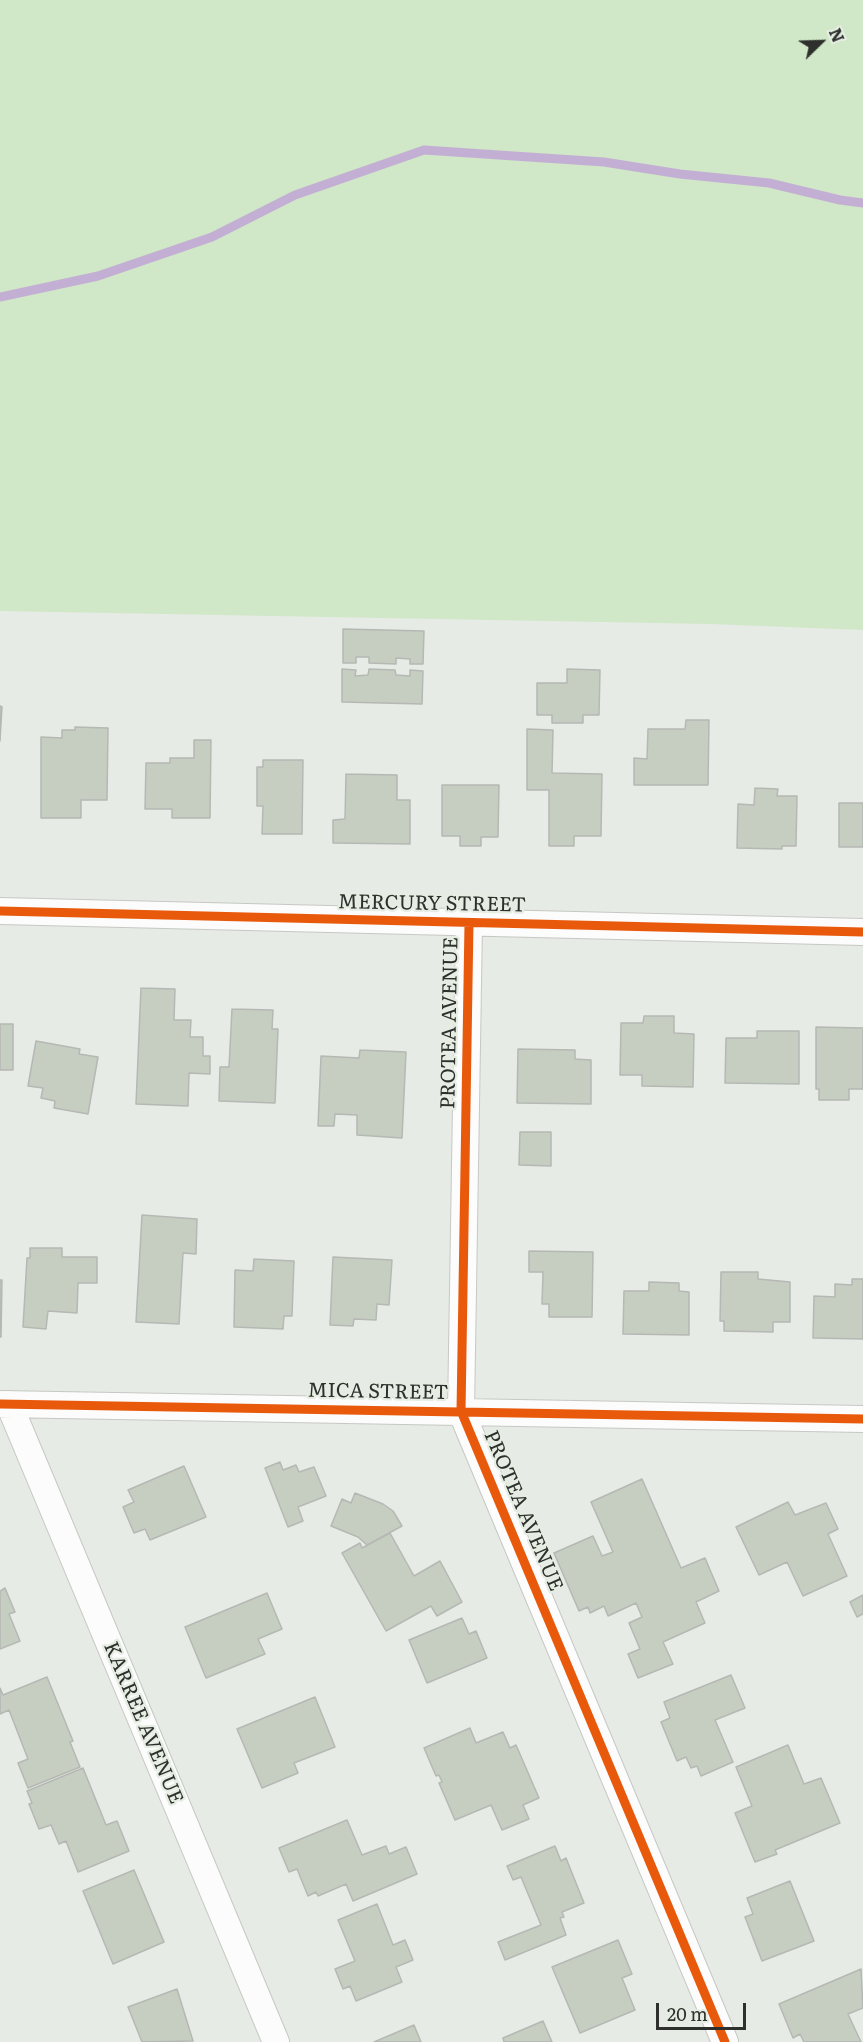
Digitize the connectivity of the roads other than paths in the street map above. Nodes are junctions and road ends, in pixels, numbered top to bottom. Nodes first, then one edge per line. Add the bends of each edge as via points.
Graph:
1 (0, 911) edge
2 (469, 923) junction
3 (863, 932) edge
4 (5, 1404) edge
5 (461, 1411) junction
6 (863, 1419) edge
7 (276, 2042) edge
8 (725, 2042) edge

1 - 2 street, MERCURY STREET
2 - 3 street, MERCURY STREET
2 - 5 street, PROTEA AVENUE
4 - 5 street, MICA STREET
4 - 7 street, KARREE AVENUE
5 - 6 street, MICA STREET
5 - 8 street, PROTEA AVENUE

